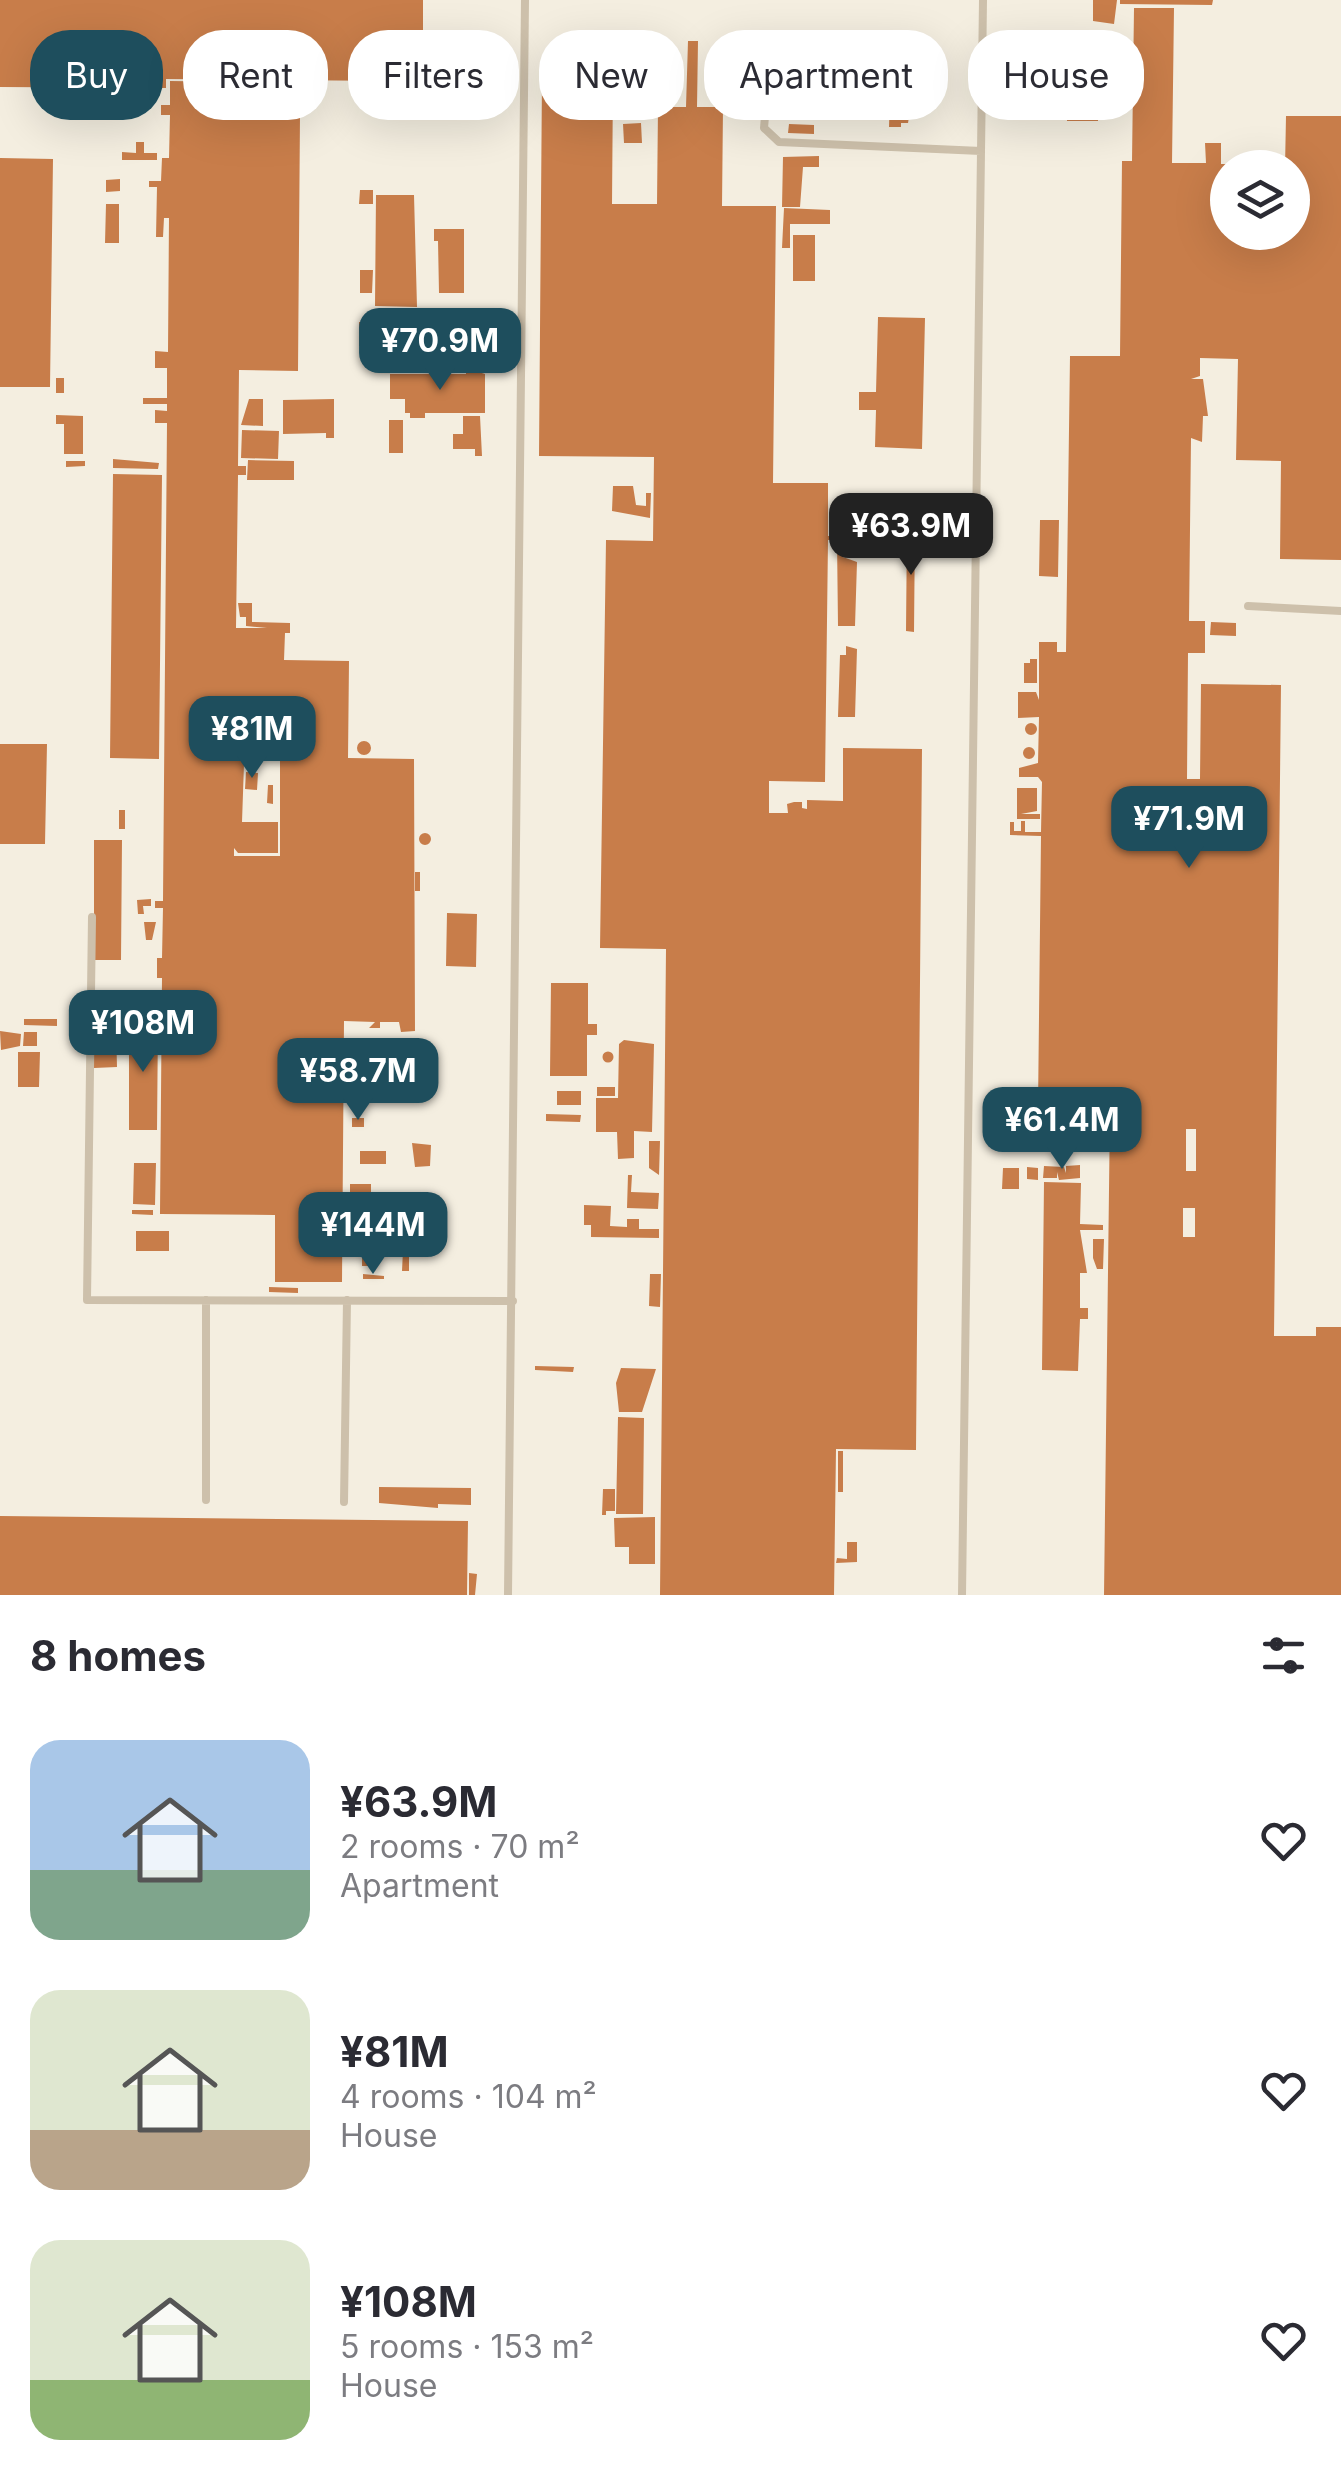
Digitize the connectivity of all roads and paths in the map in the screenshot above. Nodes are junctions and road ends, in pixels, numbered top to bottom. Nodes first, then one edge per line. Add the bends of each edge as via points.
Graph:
1 (525, 0) edge
2 (982, 0) edge
3 (765, 120) edge
4 (980, 152) junction
5 (1248, 606) dead end
6 (1341, 611) edge
7 (92, 918) dead end
8 (206, 1300) junction
9 (346, 1300) junction
10 (513, 1301) junction
11 (206, 1500) dead end
12 (344, 1502) dead end
13 (508, 1595) edge
14 (962, 1595) edge

1 - 10 lane
2 - 4 lane
3 - 4 lane via 779,142
4 - 14 lane
5 - 6 lane
7 - 8 lane via 87,1300
8 - 9 lane
8 - 11 lane
9 - 10 lane
9 - 12 lane
10 - 13 lane

